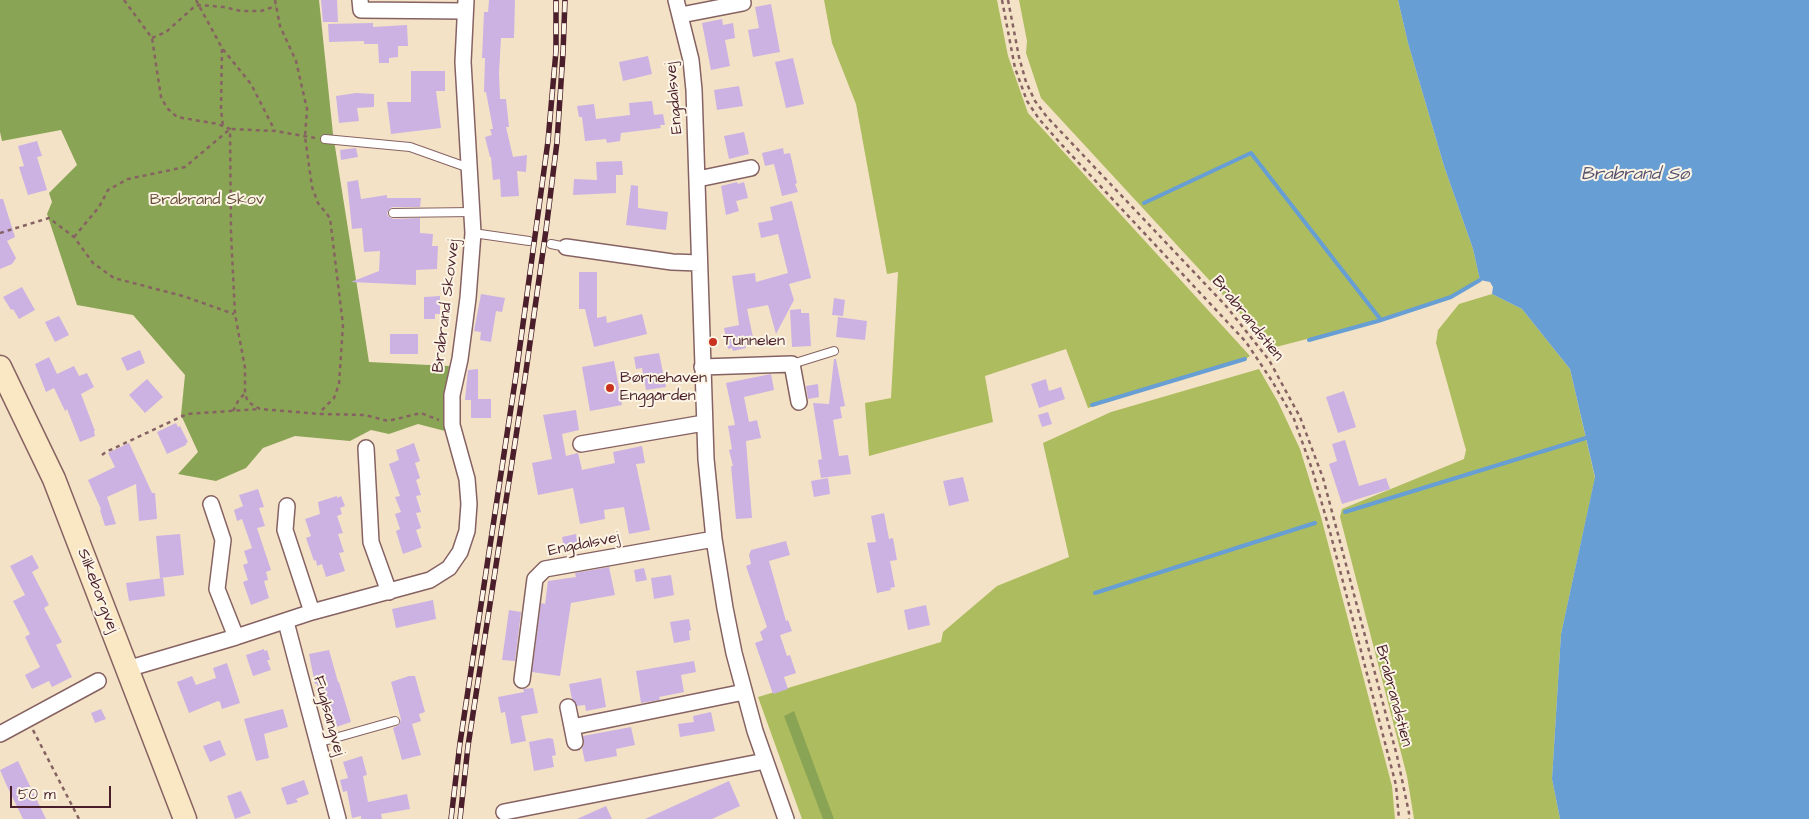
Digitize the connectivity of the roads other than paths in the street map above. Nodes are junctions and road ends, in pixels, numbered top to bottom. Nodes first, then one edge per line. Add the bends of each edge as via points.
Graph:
1 (360, 0) edge
2 (676, 0) edge
3 (743, 3) dead end
4 (465, 6) edge
5 (681, 15) junction
6 (325, 139) road end
7 (470, 168) junction
8 (751, 168) dead end
9 (698, 179) junction
10 (472, 212) junction
11 (394, 213) dead end
12 (473, 233) junction
13 (529, 241) dead end
14 (559, 245) dead end
15 (699, 263) junction
16 (834, 351) dead end
17 (792, 364) junction
18 (702, 367) junction
19 (0, 368) edge
20 (799, 402) dead end
21 (704, 423) junction
22 (581, 444) dead end
23 (366, 448) dead end
24 (211, 504) dead end
25 (287, 506) dead end
26 (714, 539) junction
27 (389, 592) junction
28 (312, 612) junction
29 (286, 622) junction
30 (236, 637) junction
31 (127, 669) junction
32 (522, 680) dead end
33 (98, 681) dead end
34 (744, 692) junction
35 (568, 707) dead end
36 (395, 721) dead end
37 (0, 734) edge
38 (317, 743) junction
39 (765, 761) junction
40 (504, 812) dead end
41 (185, 819) edge
42 (338, 819) edge
43 (786, 819) edge

1 - 4 street, Brabrand Skovvej via 361,10
2 - 5 street, Engdalsvej
3 - 5 street
4 - 7 street, Brabrand Skovvej via 463,62
5 - 9 street, Engdalsvej via 691,60
6 - 7 lane via 410,147
7 - 10 street, Brabrand Skovvej
8 - 9 street
9 - 15 street, Engdalsvej
10 - 11 lane
10 - 12 street, Brabrand Skovvej
12 - 13 lane
12 - 27 street, Brabrand Skovvej via 468,298 452,394 452,426 467,479 467,531 460,552 449,568 430,580
14 - 15 street
15 - 18 street, Engdalsvej
16 - 17 lane
17 - 18 street
17 - 20 street
18 - 21 street, Engdalsvej
19 - 31 main road, Silkeborgvej via 54,480
21 - 22 street
21 - 26 street, Engdalsvej
23 - 27 street via 372,542
24 - 30 street via 223,540 217,589
25 - 28 street via 285,530
26 - 32 street, Engdalsvej via 545,570 535,578
26 - 34 street, Engdalsvej
27 - 28 street
28 - 29 street
29 - 30 street
29 - 38 street, Fuglsangvej
30 - 31 street
31 - 41 main road, Silkeborgvej
33 - 37 street
34 - 35 street via 574,734
34 - 39 street, Engdalsvej
36 - 38 lane
38 - 42 street, Fuglsangvej
39 - 40 street
39 - 43 street, Engdalsvej

